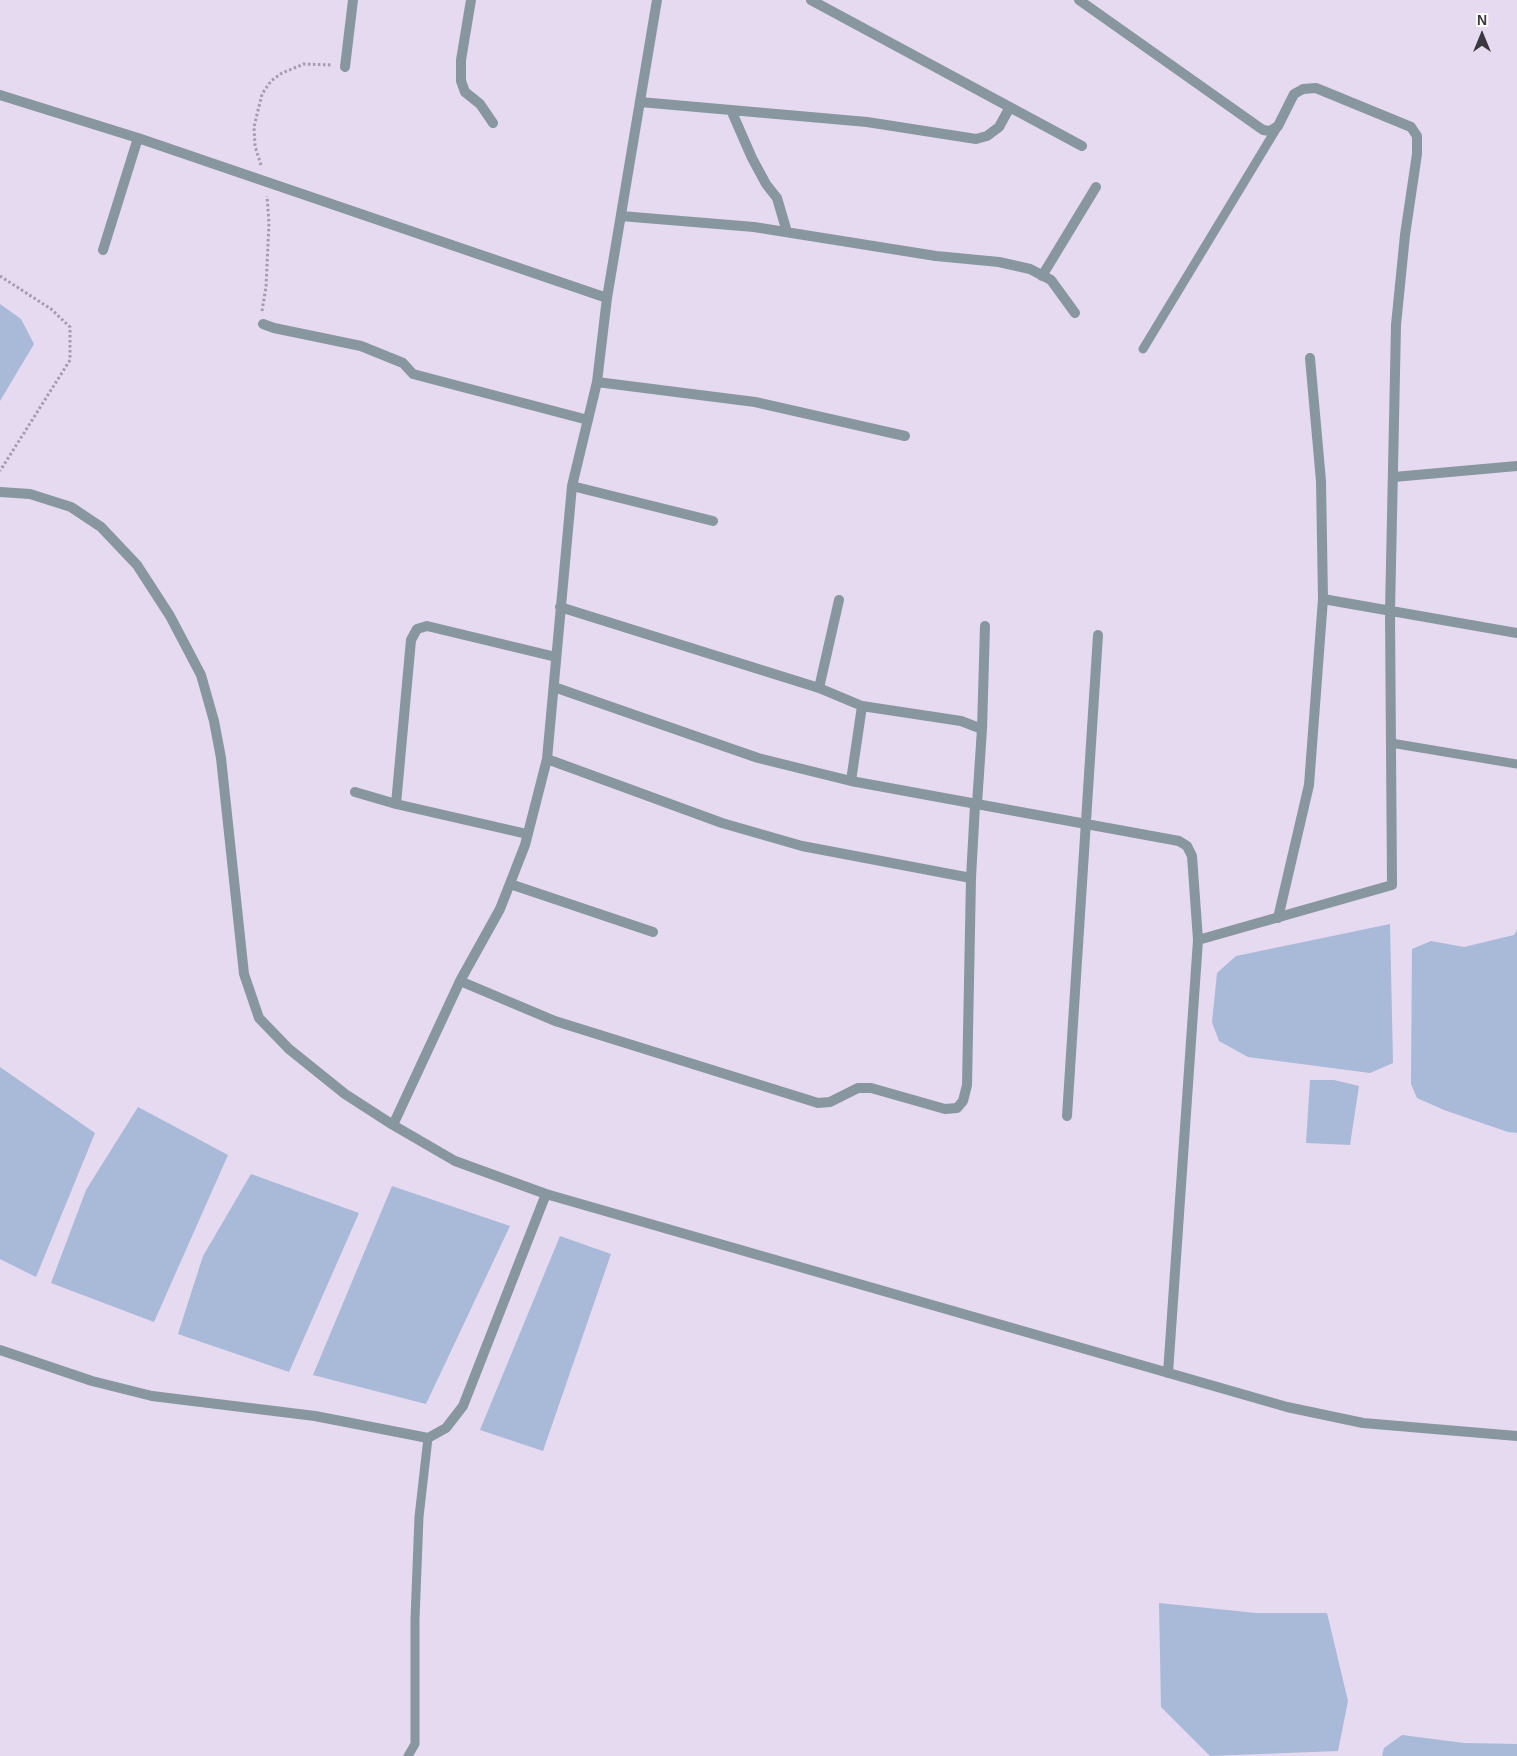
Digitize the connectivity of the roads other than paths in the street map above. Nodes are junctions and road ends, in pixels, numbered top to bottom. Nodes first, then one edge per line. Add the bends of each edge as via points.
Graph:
1 (353, 0) edge
2 (470, 0) edge
3 (657, 0) edge
4 (811, 0) edge
5 (1079, 0) edge
6 (345, 67) dead end
7 (0, 95) edge
8 (640, 102) junction
9 (1010, 107) junction
10 (731, 110) junction
11 (493, 122) dead end
12 (1278, 126) junction
13 (138, 138) junction
14 (1082, 146) dead end
15 (1096, 187) dead end
16 (621, 216) junction
17 (787, 232) junction
18 (103, 250) dead end
19 (1042, 276) junction
20 (607, 298) junction
21 (1075, 313) dead end
22 (263, 324) dead end
23 (1143, 349) dead end
24 (1310, 358) dead end
25 (596, 382) junction
26 (588, 420) junction
27 (905, 436) dead end
28 (1517, 466) edge
29 (1394, 478) junction
30 (572, 486) junction
31 (0, 492) edge
32 (714, 522) dead end
33 (1323, 599) junction
34 (839, 600) dead end
35 (560, 607) junction
36 (1390, 612) junction
37 (985, 626) dead end
38 (1517, 633) edge
39 (1098, 635) dead end
40 (556, 657) junction
41 (554, 686) junction
42 (819, 688) junction
43 (862, 706) junction
44 (982, 729) junction
45 (1391, 742) junction
46 (547, 759) junction
47 (1517, 764) edge
48 (851, 781) junction
49 (356, 792) dead end
50 (396, 804) junction
51 (976, 804) junction
52 (1086, 825) junction
53 (527, 834) junction
54 (970, 878) junction
55 (510, 884) junction
56 (1278, 918) junction
57 (653, 932) dead end
58 (1198, 940) junction
59 (460, 981) junction
60 (1067, 1116) dead end
61 (393, 1125) junction
62 (546, 1194) junction
63 (0, 1350) edge
64 (1168, 1373) junction
65 (1517, 1436) edge
66 (428, 1438) junction
67 (408, 1756) edge

1 - 6 street
2 - 11 street via 461,81 465,92 480,104
3 - 8 street
4 - 9 street
5 - 12 street via 1264,130 1270,131
7 - 13 street
8 - 10 street
8 - 16 street
9 - 10 street via 999,127 976,139 866,122
9 - 14 street
10 - 17 street via 752,158 777,198
12 - 23 lane
12 - 29 street via 1294,94 1316,88 1411,127 1416,136 1417,154 1396,325
13 - 18 street
13 - 20 street
15 - 19 street
16 - 17 street
16 - 20 street
17 - 19 street via 999,262 1030,269
19 - 21 street via 1051,280
20 - 25 street
22 - 26 street via 361,346 403,363 413,374 421,377
24 - 33 street via 1321,481
25 - 26 street
25 - 27 street via 755,402
26 - 30 street
28 - 29 street
29 - 36 street
30 - 32 street
30 - 35 street
31 - 61 street via 30,494 72,507 101,527 137,565 170,616 201,675 214,721 221,758 244,974 259,1018 289,1049 345,1094
33 - 36 street
33 - 56 street via 1309,785
34 - 42 street
35 - 40 street
35 - 42 street
36 - 38 street
36 - 45 street
37 - 44 street
39 - 52 street
40 - 41 street
40 - 50 street via 427,626 417,629 410,640
41 - 46 street
41 - 48 street via 758,758
42 - 43 street
43 - 44 street via 960,721
43 - 48 street
44 - 51 street
45 - 47 lane
45 - 56 street via 1392,885
46 - 53 street
46 - 54 street via 722,823 802,846
48 - 51 street
49 - 50 street
50 - 53 street
51 - 52 street
51 - 54 street
52 - 58 street via 1179,841 1187,846 1192,856
52 - 60 street
53 - 55 street
54 - 59 street via 966,1086 962,1101 956,1108 945,1109 871,1088 858,1088 830,1102 818,1103 555,1021
55 - 57 street
55 - 59 street via 500,909
56 - 58 street
58 - 64 street
59 - 61 street
61 - 62 street via 455,1161
62 - 64 street
62 - 66 street via 463,1406 446,1428
63 - 66 street via 92,1381 152,1396 314,1416
64 - 65 street via 1287,1407 1363,1423
66 - 67 lane via 419,1517 415,1744

